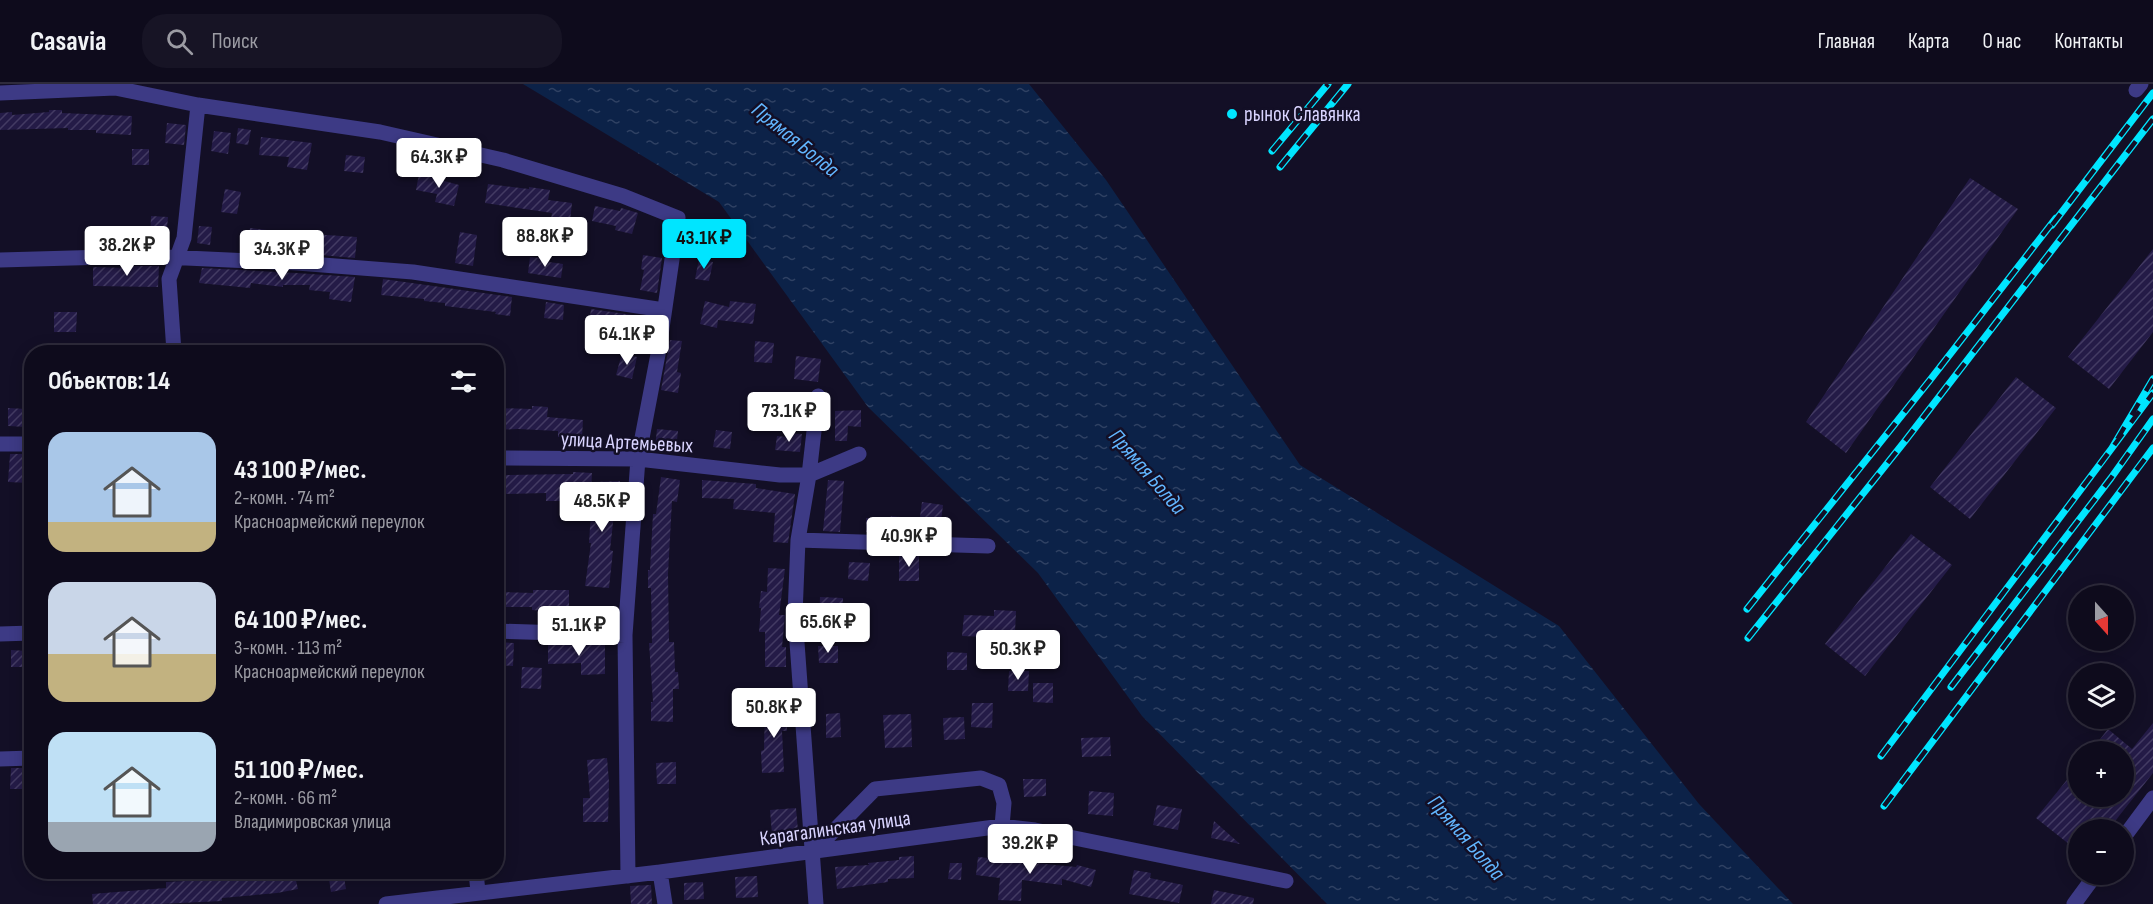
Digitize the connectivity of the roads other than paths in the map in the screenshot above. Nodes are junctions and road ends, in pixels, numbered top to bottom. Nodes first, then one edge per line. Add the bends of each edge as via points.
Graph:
1 (0, 93) edge
2 (198, 105) junction
3 (176, 258) junction
4 (0, 260) edge
5 (664, 310) junction
6 (174, 345) edge
7 (818, 396) dead end
8 (0, 444) edge
9 (24, 444) edge
10 (859, 454) dead end
11 (504, 458) edge
12 (638, 459) junction
13 (809, 475) junction
14 (798, 540) junction
15 (988, 546) dead end
16 (504, 631) edge
17 (24, 633) edge
18 (0, 634) edge
19 (625, 635) junction
20 (24, 758) edge
21 (0, 759) edge
22 (2153, 798) edge
23 (2134, 824) edge
24 (1002, 826) junction
25 (812, 853) junction
26 (660, 872) junction
27 (628, 876) junction
28 (477, 879) edge
29 (1286, 881) dead end
30 (2088, 885) edge
31 (478, 892) junction
32 (386, 904) edge
33 (665, 904) edge
34 (816, 904) edge
35 (2074, 904) edge

1 - 2 street via 115,88
2 - 3 street via 184,238
2 - 5 street via 380,132 503,160 623,196 678,218
3 - 4 street
3 - 5 street via 413,272
3 - 6 street via 169,279
5 - 12 street
7 - 13 street
8 - 9 street
10 - 13 street, улица Артемьевых
11 - 12 street, улица Артемьевых
12 - 13 street, улица Артемьевых
12 - 19 street
13 - 14 street
14 - 15 street
14 - 25 street via 795,615
16 - 19 street
17 - 18 street
19 - 27 street
20 - 21 street
22 - 23 street
24 - 25 street, Карагалинская улица
24 - 25 street via 1004,803 999,785 981,778 875,789
24 - 29 street, Карагалинская улица
25 - 26 street, Карагалинская улица
25 - 34 street
26 - 27 street, Карагалинская улица
26 - 33 street
27 - 31 street, Карагалинская улица
28 - 31 street
30 - 35 street
31 - 32 street, Карагалинская улица

